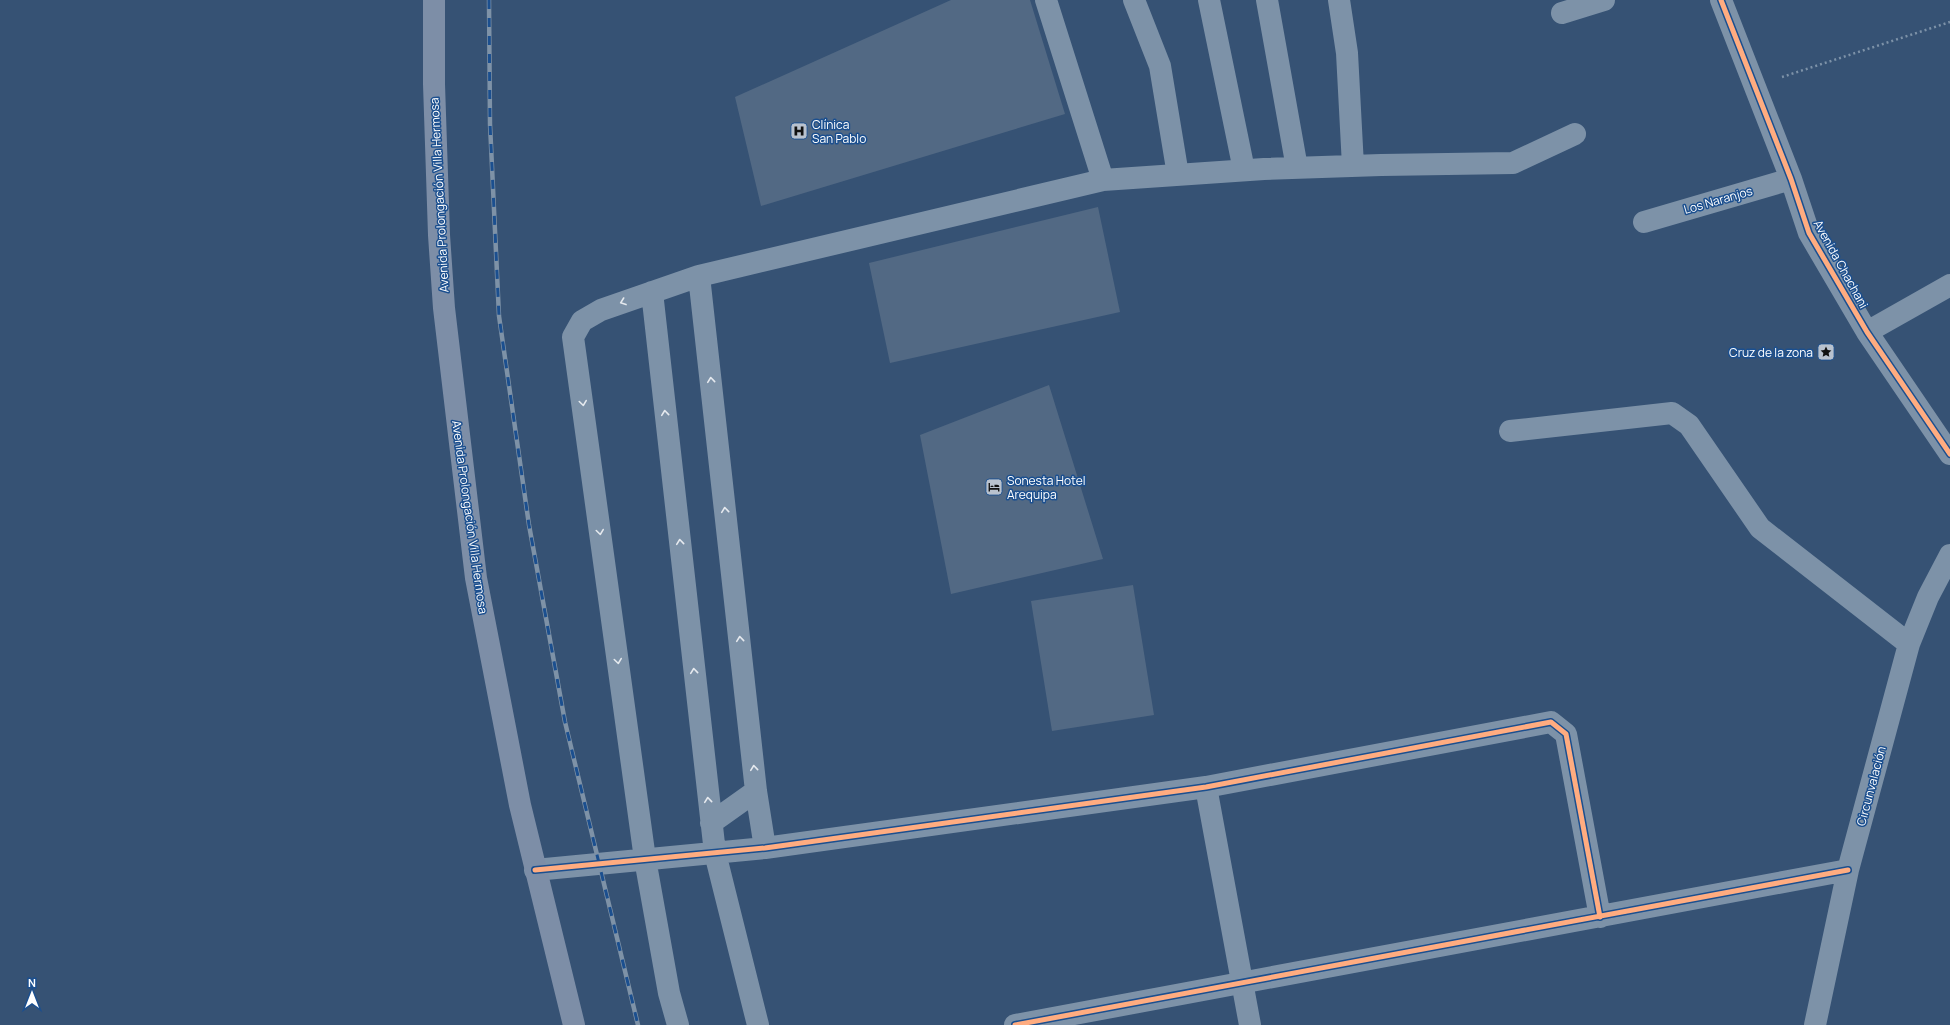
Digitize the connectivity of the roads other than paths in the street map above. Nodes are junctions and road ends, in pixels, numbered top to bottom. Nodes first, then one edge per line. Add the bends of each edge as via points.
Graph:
1 (434, 0) edge
2 (1046, 0) edge
3 (1134, 0) edge
4 (1209, 0) edge
5 (1267, 0) edge
6 (1339, 0) edge
7 (1604, 0) edge
8 (1722, 0) edge
9 (1562, 13) dead end
10 (1575, 134) dead end
11 (1353, 166) junction
12 (1297, 168) junction
13 (1244, 170) junction
14 (1178, 175) junction
15 (1791, 179) junction
16 (1103, 180) junction
17 (1644, 222) dead end
18 (699, 276) junction
19 (1950, 285) edge
20 (652, 292) junction
21 (1867, 332) junction
22 (1510, 431) dead end
23 (1950, 454) edge
24 (1950, 555) edge
25 (1909, 644) junction
26 (1206, 787) junction
27 (756, 791) junction
28 (711, 823) junction
29 (765, 848) junction
30 (714, 853) junction
31 (645, 859) junction
32 (535, 870) junction
33 (1848, 870) junction
34 (1600, 916) junction
35 (1242, 984) junction
36 (574, 1025) edge
37 (678, 1025) edge
38 (758, 1025) edge
39 (1015, 1025) edge
40 (1250, 1025) edge
41 (1815, 1025) edge

1 - 32 main road, Avenida Prolongación Villa Hermosa via 434,92 444,308 476,578
2 - 16 street
3 - 14 street via 1160,66
4 - 13 street
5 - 12 street
6 - 11 street via 1347,53
7 - 9 street
8 - 15 street, Avenida Chachani
10 - 11 street via 1513,164
11 - 12 street
12 - 13 street
13 - 14 street
14 - 16 street
15 - 17 street, Los Naranjos
15 - 21 street, Avenida Chachani via 1809,233
16 - 18 street
18 - 20 street
27 -> 18 street
19 - 21 street
28 -> 20 street
20 -> 31 street via 601,310 582,321 574,337
21 - 23 street, Avenida Chachani
22 - 25 street via 1672,413 1689,425 1760,528
24 - 25 street, Circunvalación via 1928,597
25 - 33 street, Circunvalación
26 - 29 street
26 - 34 street via 1551,722 1566,734
26 - 35 street
27 - 28 street
27 - 29 street
28 - 30 street
29 - 30 street
30 - 31 street
30 - 38 street
31 - 32 street
31 - 37 street via 669,993
32 - 36 main road, Avenida Prolongación Villa Hermosa
33 - 34 street
33 - 41 street, Circunvalación
34 - 35 street
35 - 39 street
35 - 40 street

